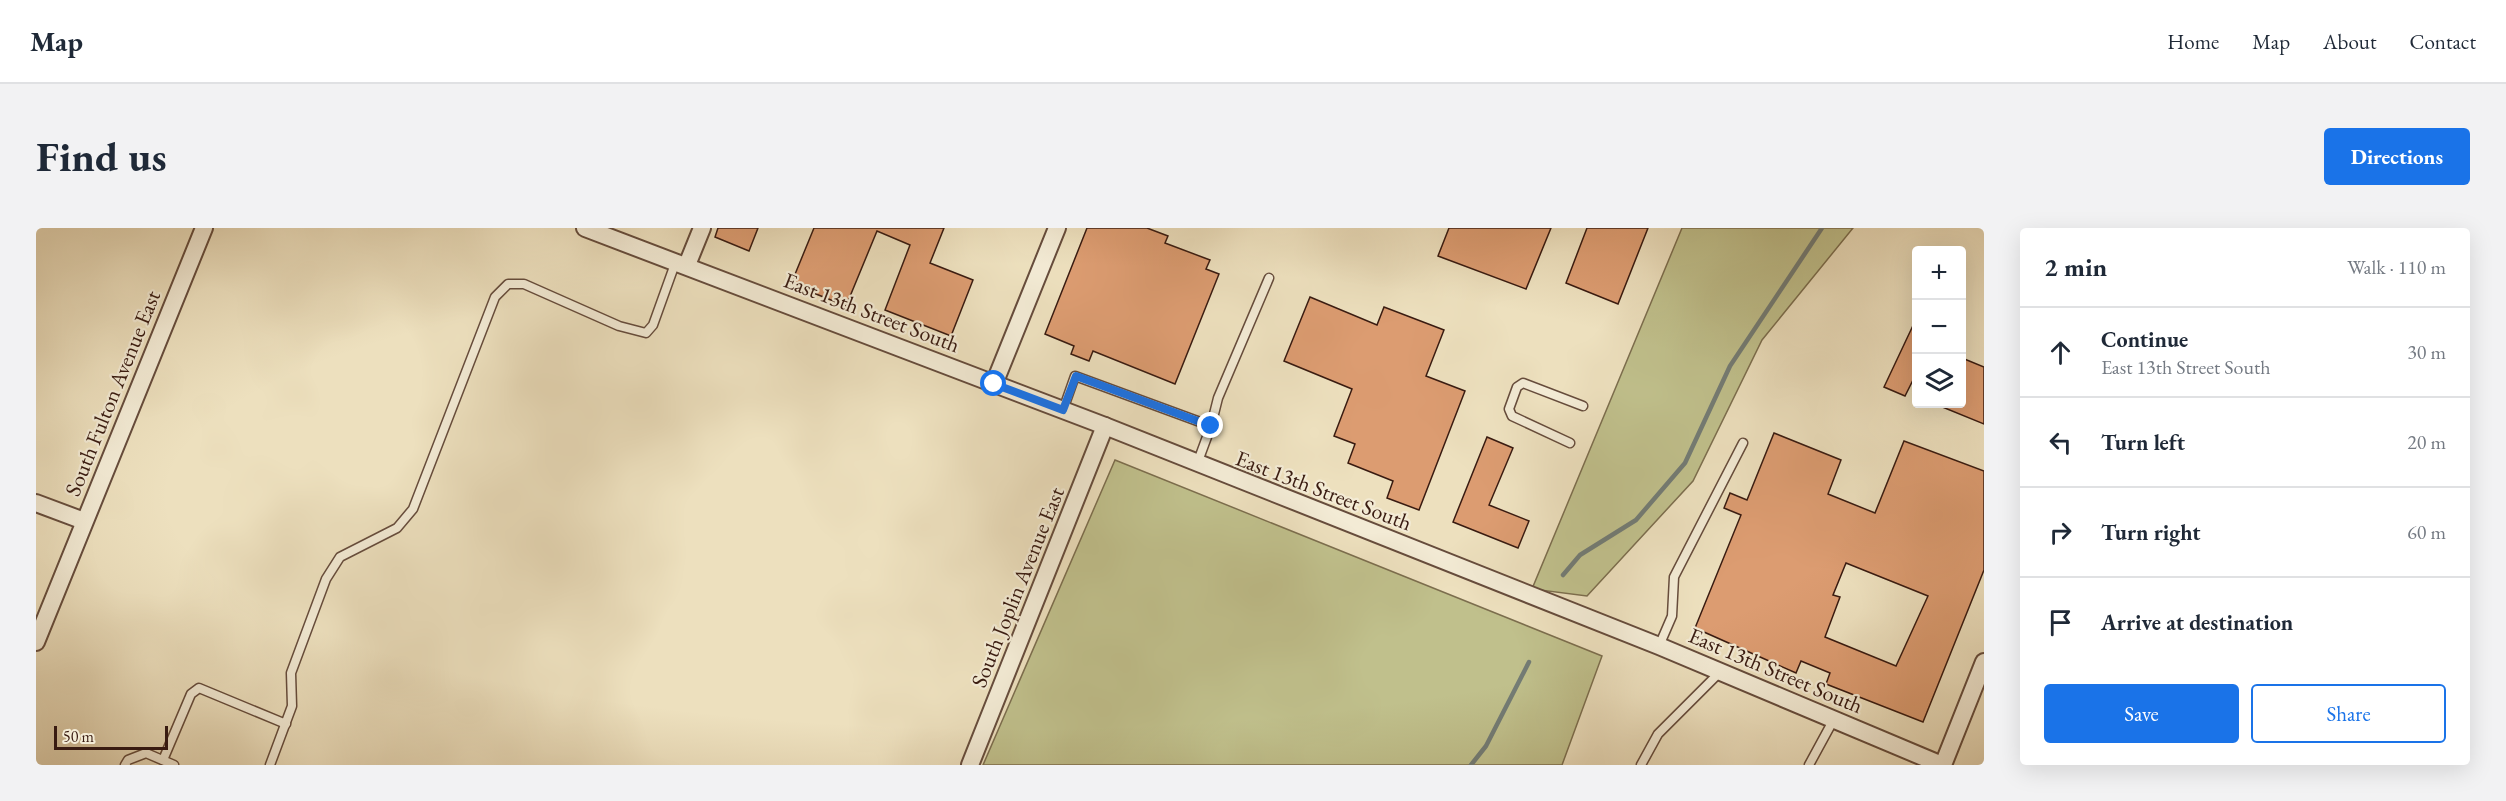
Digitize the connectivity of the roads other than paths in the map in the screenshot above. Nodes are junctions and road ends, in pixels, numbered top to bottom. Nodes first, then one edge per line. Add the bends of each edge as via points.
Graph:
1 (204, 228) edge
2 (585, 228) edge
3 (702, 228) edge
4 (1057, 228) edge
5 (681, 263) junction
6 (1269, 278) dead end
7 (994, 384) junction
8 (1583, 406) dead end
9 (1063, 410) junction
10 (1105, 426) junction
11 (1211, 426) junction
12 (1743, 442) dead end
13 (1570, 443) dead end
14 (1197, 464) junction
15 (36, 503) edge
16 (84, 521) junction
17 (36, 642) edge
18 (1659, 646) junction
19 (1984, 662) edge
20 (1720, 672) junction
21 (1834, 718) junction
22 (286, 724) junction
23 (164, 760) junction
24 (125, 765) edge
25 (174, 765) edge
26 (270, 765) edge
27 (970, 765) edge
28 (1641, 765) edge
29 (1809, 765) edge
30 (1942, 765) edge

1 - 16 street, South Fulton Avenue East
2 - 5 street, East 13th Street South
3 - 5 street
4 - 7 street
5 - 7 street, East 13th Street South
5 - 22 lane via 646,333 627,329 524,284 508,284 495,297 413,509 398,528 340,557 326,579 291,673 292,706
6 - 11 lane via 1218,398
7 - 9 street, East 13th Street South
8 - 13 lane via 1523,383 1517,387 1509,409 1512,416
9 - 10 street, East 13th Street South
9 - 11 lane via 1076,376
10 - 14 street, East 13th Street South
10 - 27 street, South Joplin Avenue East
11 - 14 lane
12 - 18 lane via 1674,578 1672,616
14 - 18 street, East 13th Street South
15 - 16 street
16 - 17 street, South Fulton Avenue East
18 - 20 street, East 13th Street South
19 - 30 street
20 - 21 street, East 13th Street South
20 - 28 lane via 1658,734
21 - 29 lane
21 - 30 street, East 13th Street South
22 - 23 lane via 199,688 191,694
22 - 26 lane
23 - 24 lane via 146,753 128,759
23 - 25 lane

